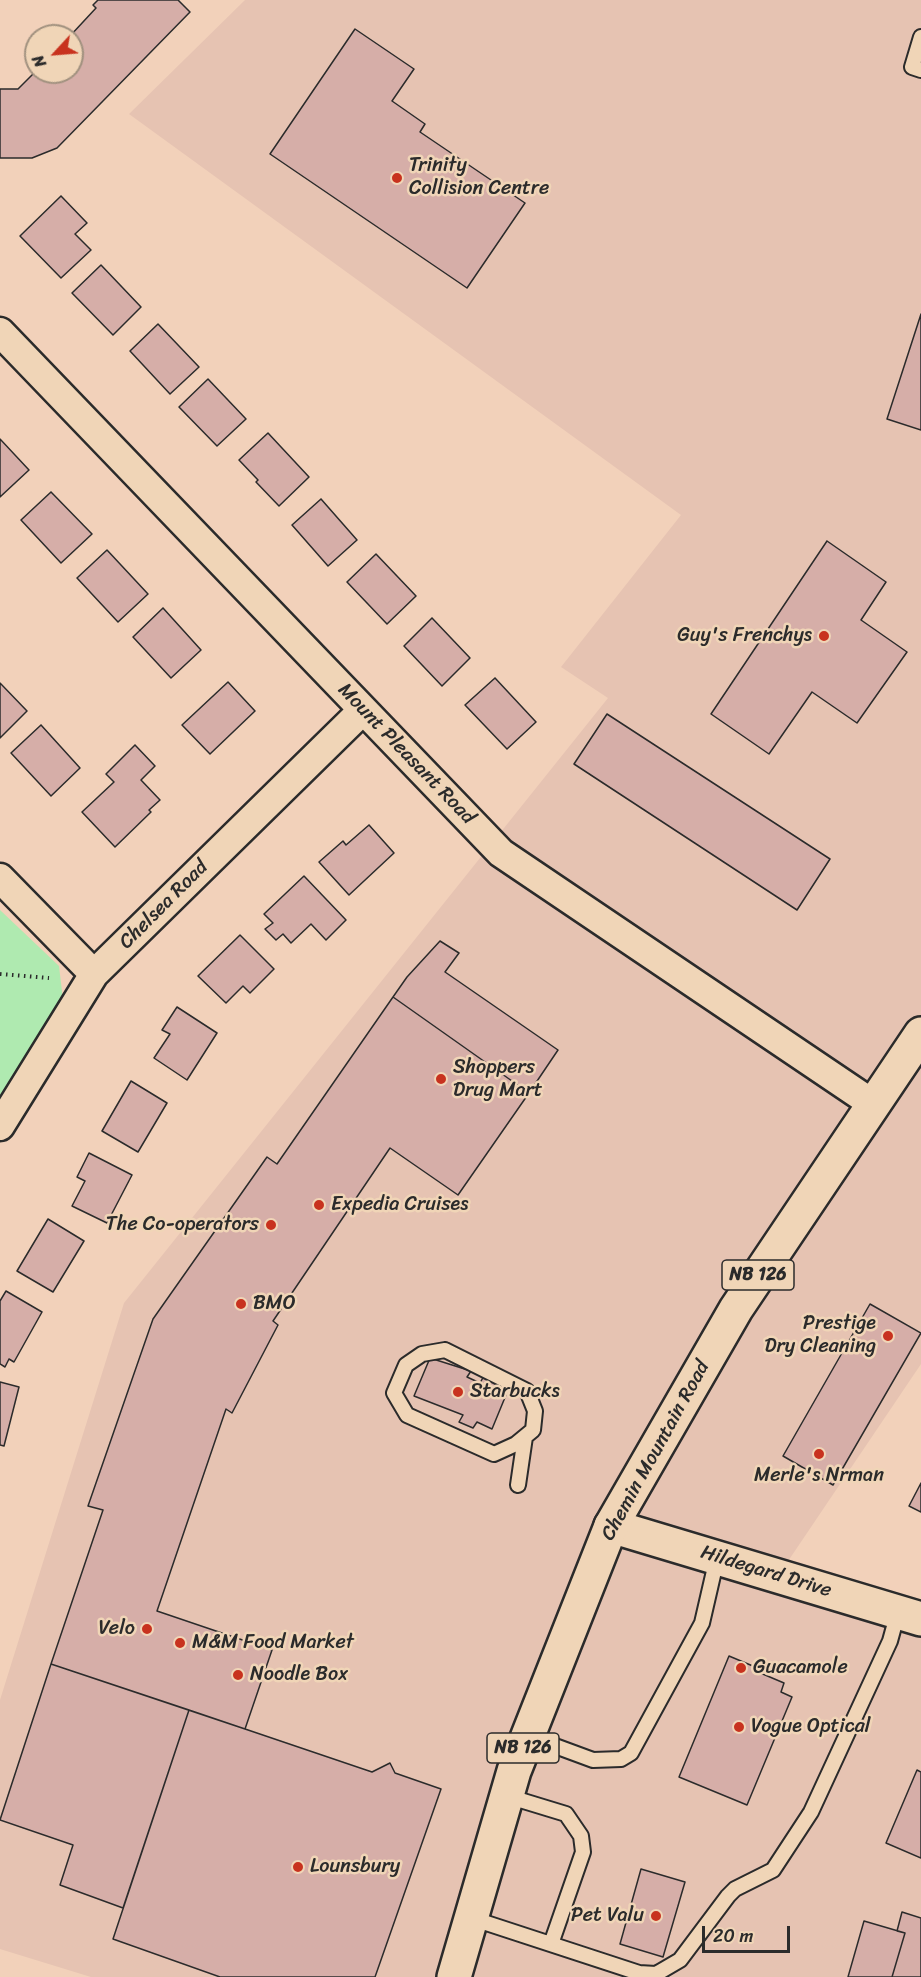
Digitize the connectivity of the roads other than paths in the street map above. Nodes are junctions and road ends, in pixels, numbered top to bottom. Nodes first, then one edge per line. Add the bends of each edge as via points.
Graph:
1 (921, 37) edge
2 (921, 70) edge
3 (0, 332) edge
4 (363, 710) junction
5 (0, 878) edge
6 (94, 974) junction
7 (921, 1034) edge
8 (873, 1104) junction
9 (0, 1126) edge
10 (525, 1437) junction
11 (518, 1485) dead end
12 (611, 1526) junction
13 (717, 1558) junction
14 (910, 1615) edge
15 (528, 1737) junction
16 (507, 1796) junction
17 (471, 1918) junction
18 (551, 1944) junction
19 (454, 1977) edge

1 - 2 lane via 912,67
3 - 4 street, Mount Pleasant Road
4 - 6 street, Chelsea Road
4 - 8 street, Mount Pleasant Road via 501,853
5 - 6 street
6 - 9 street, Chelsea Road
7 - 8 main road, Chemin Mountain Road / NB 126
8 - 12 main road, Chemin Mountain Road / NB 126 via 736,1309
10 - 10 lane via 533,1430 535,1411 527,1391 445,1350 422,1354 406,1365 394,1393 407,1415 494,1454
10 - 11 lane
12 - 13 main road, Hildegard Drive
12 - 15 main road, Chemin Mountain Road / NB 126
13 - 14 main road, Hildegard Drive
13 - 15 lane via 702,1623 631,1753 621,1759 594,1760
14 - 18 lane via 890,1641 811,1812 773,1870 735,1889 680,1960 656,1974 639,1973
15 - 16 main road, Chemin Mountain Road / NB 126
16 - 17 main road, Chemin Mountain Road / NB 126
16 - 18 lane via 566,1814 581,1836 583,1852
17 - 18 lane
17 - 19 main road, Chemin Mountain Road / NB 126

